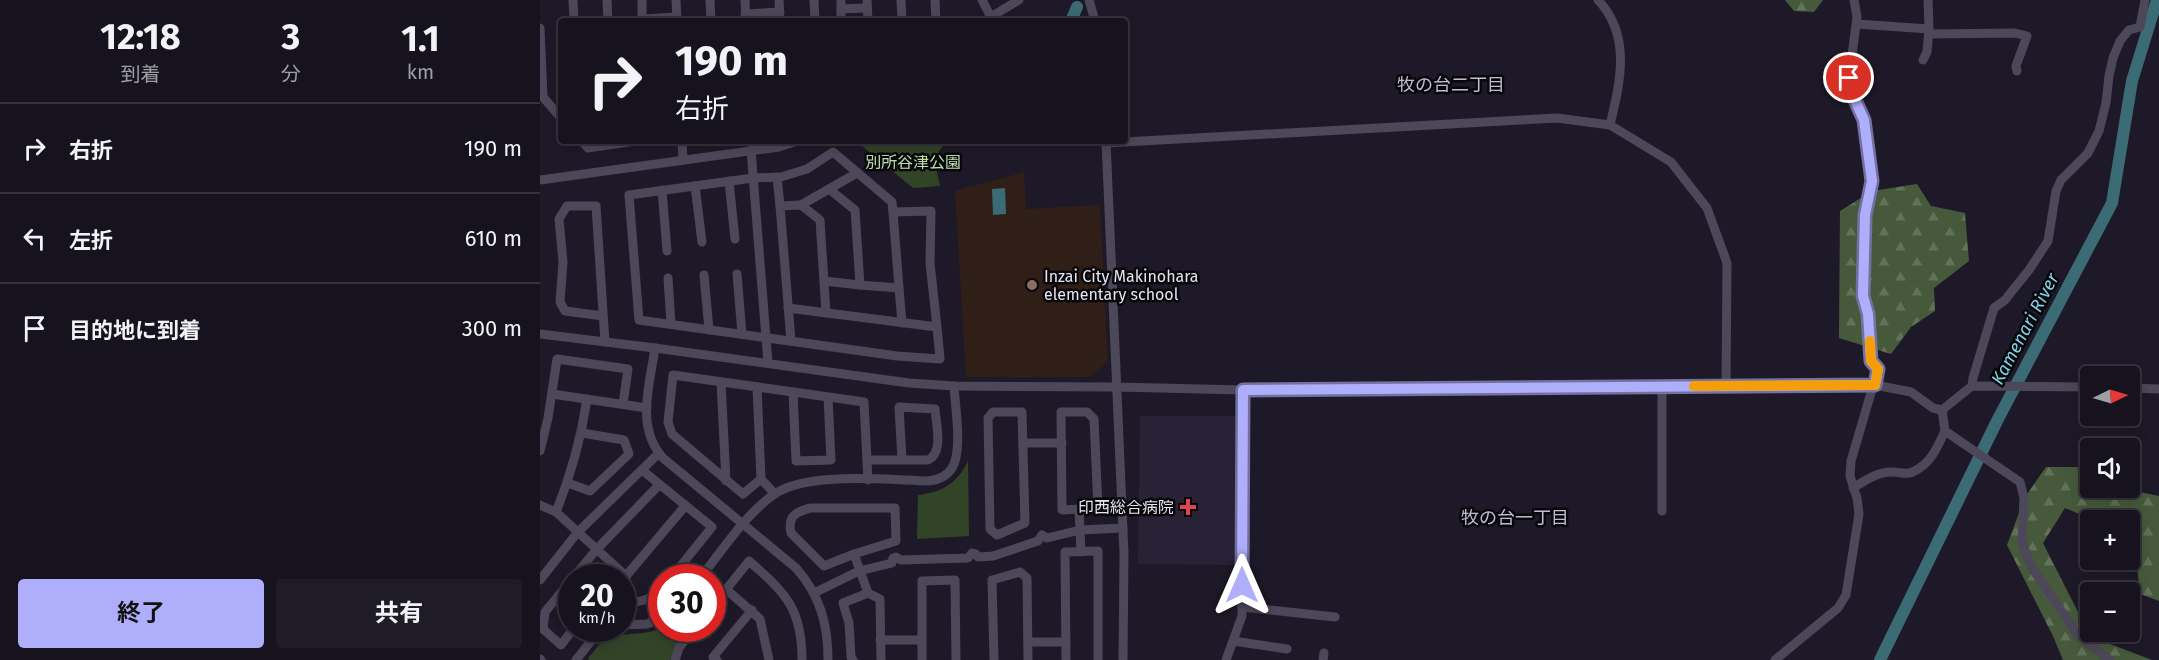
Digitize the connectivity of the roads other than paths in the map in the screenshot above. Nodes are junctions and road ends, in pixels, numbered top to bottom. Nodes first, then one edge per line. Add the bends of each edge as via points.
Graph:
1 (573, 0) edge
2 (607, 0) edge
3 (642, 0) edge
4 (676, 0) edge
5 (710, 0) edge
6 (745, 0) edge
7 (779, 0) edge
8 (814, 0) edge
9 (901, 0) edge
10 (936, 0) edge
11 (982, 0) edge
12 (1019, 0) edge
13 (1089, 0) edge
14 (1598, 0) edge
15 (1854, 0) edge
16 (1928, 0) edge
17 (2145, 0) edge
18 (841, 4) edge
19 (867, 4) edge
20 (780, 16) edge
21 (746, 17) edge
22 (574, 18) edge
23 (608, 18) edge
24 (642, 18) edge
25 (677, 18) edge
26 (711, 18) edge
27 (814, 18) edge
28 (902, 18) edge
29 (936, 18) edge
30 (988, 18) edge
31 (990, 18) edge
32 (1094, 18) edge
33 (1857, 24) junction
34 (540, 28) edge
35 (1929, 32) junction
36 (1923, 60) dead end
37 (2017, 71) dead end
38 (558, 114) edge
39 (1610, 125) junction
40 (1128, 141) edge
41 (585, 144) edge
42 (605, 144) edge
43 (682, 144) edge
44 (788, 144) edge
45 (1106, 144) edge
46 (751, 150) junction
47 (683, 160) junction
48 (857, 173) junction
49 (777, 177) junction
50 (753, 178) junction
51 (540, 180) edge
52 (729, 181) junction
53 (695, 186) junction
54 (830, 189) junction
55 (662, 190) junction
56 (801, 205) junction
57 (780, 206) junction
58 (893, 212) junction
59 (735, 239) dead end
60 (702, 242) dead end
61 (668, 251) dead end
62 (737, 274) dead end
63 (704, 275) dead end
64 (668, 278) dead end
65 (824, 281) junction
66 (860, 285) junction
67 (899, 288) junction
68 (789, 308) junction
69 (826, 313) junction
70 (603, 316) junction
71 (902, 322) junction
72 (671, 324) junction
73 (937, 327) junction
74 (709, 330) junction
75 (540, 334) edge
76 (742, 334) junction
77 (766, 338) junction
78 (791, 341) junction
79 (605, 342) junction
80 (655, 348) junction
81 (768, 363) junction
82 (721, 382) junction
83 (1875, 385) junction
84 (954, 386) junction
85 (1726, 386) junction
86 (1972, 386) junction
87 (757, 387) junction
88 (1116, 387) junction
89 (1662, 387) junction
90 (2080, 387) edge
91 (2140, 388) edge
92 (2159, 389) edge
93 (1243, 390) junction
94 (793, 392) junction
95 (552, 394) junction
96 (828, 397) junction
97 (587, 399) junction
98 (623, 404) junction
99 (647, 408) junction
100 (1942, 410) junction
101 (1945, 431) junction
102 (582, 433) junction
103 (1023, 443) junction
104 (1062, 443) junction
105 (540, 451) edge
106 (659, 453) junction
107 (867, 460) junction
108 (902, 460) junction
109 (642, 470) junction
110 (761, 479) junction
111 (868, 480) junction
112 (726, 481) junction
113 (568, 483) junction
114 (659, 485) junction
115 (1854, 488) junction
116 (775, 494) junction
117 (540, 505) edge
118 (685, 506) junction
119 (1079, 509) junction
120 (1662, 511) dead end
121 (556, 512) junction
122 (743, 524) junction
123 (1123, 528) junction
124 (1080, 530) junction
125 (577, 533) junction
126 (596, 550) junction
127 (1081, 552) junction
128 (854, 554) junction
129 (584, 564) edge
130 (612, 564) edge
131 (636, 564) edge
132 (682, 564) edge
133 (711, 564) edge
134 (859, 571) junction
135 (540, 580) edge
136 (726, 590) joint
137 (814, 592) junction
138 (868, 593) junction
139 (558, 595) edge
140 (1242, 607) junction
141 (752, 610) junction
142 (1335, 617) dead end
143 (880, 640) junction
144 (922, 640) junction
145 (1233, 641) junction
146 (563, 642) edge
147 (590, 642) edge
148 (684, 642) edge
149 (1028, 642) junction
150 (1066, 642) junction
151 (1287, 649) dead end
152 (576, 660) edge
153 (675, 660) edge
154 (717, 660) edge
155 (769, 660) edge
156 (802, 660) edge
157 (828, 660) edge
158 (853, 660) edge
159 (880, 660) edge
160 (922, 660) edge
161 (956, 660) edge
162 (994, 660) edge
163 (1028, 660) edge
164 (1066, 660) edge
165 (1098, 660) edge
166 (1122, 660) edge
167 (1226, 660) edge
168 (1775, 660) edge
169 (2110, 660) edge

1 - 22 street
2 - 23 street
3 - 24 street
4 - 25 street
5 - 26 street
6 - 21 street
7 - 20 street
8 - 27 street
9 - 28 street
10 - 29 street
11 - 30 street
12 - 31 street
13 - 32 street
14 - 39 street via 1620,41 1620,80
15 - 33 street
16 - 35 street
17 - 86 street via 2140,27 2123,35 2113,58 2099,131 2088,153 2061,180 2056,191 2048,241 2005,300 1994,308
18 - 19 street
20 - 21 street
33 - 35 street
33 - 83 street via 1849,78 1864,120 1872,181 1865,215 1863,296 1871,361 1878,369
34 - 38 street via 543,97
35 - 36 street
35 - 37 street via 2027,36
39 - 40 street via 1557,118
39 - 85 street via 1671,162 1707,208 1727,262
41 - 42 street via 588,148
43 - 47 street
44 - 46 street
45 - 88 street
46 - 47 street
46 - 50 street
47 - 51 street
48 - 49 street via 833,152 807,169
48 - 54 street
48 - 58 street via 892,202
49 - 50 street
49 - 57 street
50 - 52 street
50 - 77 street
52 - 53 street
52 - 59 street
53 - 55 street
53 - 60 street
54 - 56 street
54 - 66 street via 855,210
55 - 61 street
55 - 72 street via 629,195 639,320
56 - 57 street
56 - 65 street via 820,220
57 - 68 street
58 - 67 street
58 - 73 street via 931,211 930,263
62 - 76 street
63 - 74 street
64 - 72 street
65 - 66 street
65 - 69 street
66 - 67 street
67 - 71 street
68 - 69 street
68 - 78 street
69 - 71 street
70 - 70 street via 596,206 567,206 559,219 563,262 560,302 565,311
70 - 79 street
71 - 73 street
72 - 74 street
73 - 78 street via 940,359
74 - 76 street
75 - 79 street
76 - 77 street
77 - 78 street
77 - 81 street
79 - 80 street
80 - 81 street
80 - 99 street
81 - 84 street
82 - 87 street
82 - 112 street
82 - 112 street via 673,375 668,422 675,438
83 - 85 street
83 - 100 street via 1911,392
83 - 115 street via 1851,461
84 - 88 street
84 - 111 street via 957,450 948,472 928,481
85 - 89 street
86 - 90 street
86 - 100 street
87 - 94 street
87 - 110 street
88 - 93 street
88 - 123 street
89 - 93 street
89 - 120 street
91 - 92 street
93 - 140 street
94 - 96 street
94 - 96 street via 796,461 831,460
95 - 97 street
95 - 98 street via 557,359 628,369
95 - 105 street
96 - 107 street via 864,402
97 - 98 street
97 - 102 street
98 - 99 street
99 - 106 street via 647,431
100 - 101 street
101 - 115 street via 1932,456 1921,467 1905,475 1890,472 1869,478
101 - 169 street via 2020,482 2024,498 2022,543 2032,568 2079,637
102 - 113 street
102 - 113 street via 624,440 629,454 590,491
103 - 103 street via 1025,523 997,535 990,529 988,418 993,412 1023,412
103 - 104 street
104 - 119 street via 1062,510
104 - 119 street via 1061,412 1087,412 1094,419 1098,508
106 - 109 street
106 - 122 street
107 - 108 street
107 - 111 street
108 - 108 street via 928,460 936,455 935,409 899,407
109 - 114 street
109 - 125 street
110 - 112 street via 743,495
110 - 116 street
111 - 116 street via 818,480 788,486
113 - 121 street
114 - 118 street
114 - 126 street
115 - 168 street via 1859,514 1846,595 1838,608
116 - 122 street
117 - 121 street
118 - 131 street
118 - 132 street via 712,527
119 - 124 street
121 - 125 street
122 - 133 street
122 - 137 street via 796,568
123 - 124 street
123 - 166 street
124 - 127 street
124 - 134 street via 993,556 896,562
125 - 126 street
125 - 135 street
126 - 129 street
126 - 130 street
127 - 150 street via 1065,552
127 - 165 street via 1098,551
128 - 128 street via 824,566 791,532 790,520 811,508 896,508 896,541
128 - 134 street
134 - 137 street
134 - 138 street
136 - 141 street
136 - 156 street via 749,561 778,586 796,612
137 - 157 street via 826,623
138 - 143 street via 880,599
138 - 158 street via 843,603
139 - 146 street via 544,612 543,629 561,645
140 - 142 street
140 - 145 street
141 - 154 street via 713,657
141 - 155 street via 760,619
143 - 144 street
143 - 159 street
144 - 160 street
144 - 161 street via 922,581 955,580
145 - 151 street
145 - 167 street
147 - 152 street
148 - 153 street
149 - 150 street
149 - 162 street via 1027,578 1020,572 992,580
149 - 163 street
150 - 164 street

